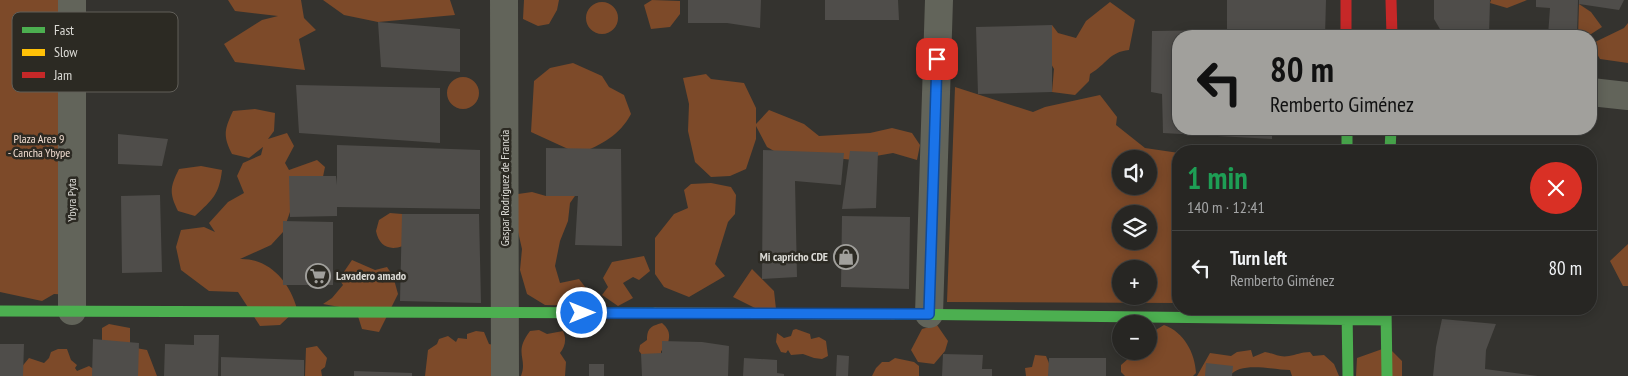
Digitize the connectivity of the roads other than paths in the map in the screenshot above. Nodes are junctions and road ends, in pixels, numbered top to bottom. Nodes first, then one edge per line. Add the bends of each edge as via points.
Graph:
1 (504, 0) edge
2 (939, 0) edge
3 (1346, 0) edge
4 (1391, 0) edge
5 (1346, 30) edge
6 (1392, 30) edge
7 (72, 92) edge
8 (1597, 93) edge
9 (1628, 96) edge
10 (0, 311) edge
11 (72, 311) junction
12 (505, 312) junction
13 (929, 314) junction
14 (1172, 314) edge
15 (1347, 315) edge
16 (1386, 315) edge
17 (505, 376) edge
18 (1348, 376) edge
19 (1387, 376) edge

1 - 12 street, Gaspar Rodríguez de Francia
2 - 13 street
3 - 5 street
4 - 6 street
7 - 11 street, Ybyra Pyta
8 - 9 street
10 - 11 street
11 - 12 street
12 - 13 street
12 - 17 street, Gaspar Rodríguez de Francia
13 - 14 street
15 - 18 street
16 - 19 street

